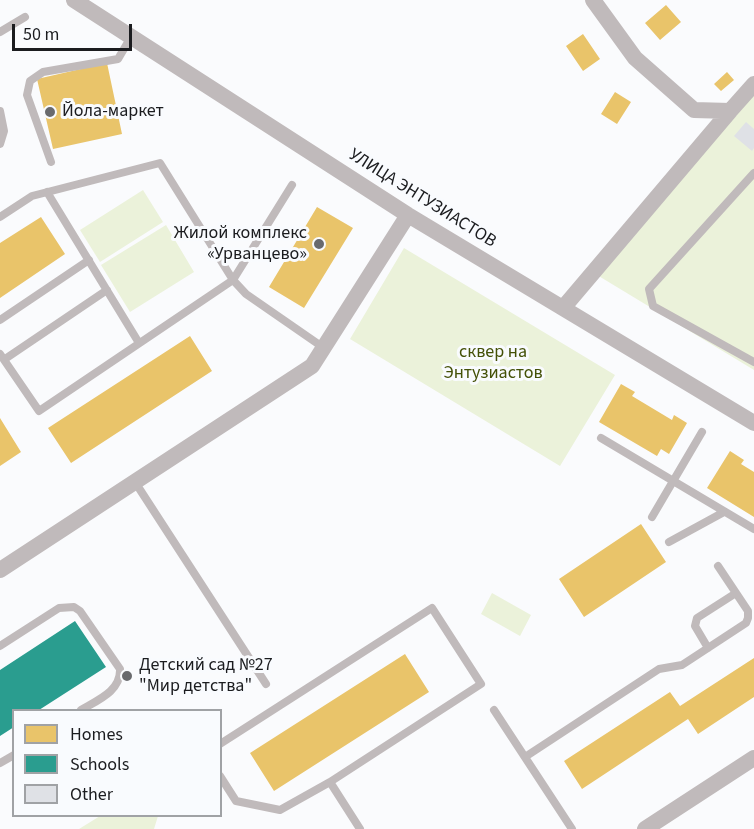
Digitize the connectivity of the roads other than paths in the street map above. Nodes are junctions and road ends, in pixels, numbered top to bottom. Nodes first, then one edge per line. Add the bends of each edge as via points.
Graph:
1 (74, 0) edge
2 (593, 0) edge
3 (25, 17) dead end
4 (0, 32) edge
5 (131, 37) junction
6 (754, 84) edge
7 (0, 111) edge
8 (730, 111) junction
9 (0, 144) edge
10 (51, 162) dead end
11 (754, 173) edge
12 (292, 185) dead end
13 (47, 192) junction
14 (408, 215) junction
15 (0, 217) edge
16 (89, 261) junction
17 (233, 280) junction
18 (107, 290) junction
19 (563, 308) junction
20 (0, 320) edge
21 (140, 343) junction
22 (324, 348) junction
23 (2, 356) edge
24 (754, 362) edge
25 (754, 423) edge
26 (702, 432) dead end
27 (600, 438) dead end
28 (673, 481) junction
29 (135, 482) junction
30 (724, 512) junction
31 (652, 517) dead end
32 (754, 529) edge
33 (669, 542) dead end
34 (718, 566) dead end
35 (0, 570) edge
36 (736, 593) junction
37 (0, 645) edge
38 (708, 648) junction
39 (266, 684) dead end
40 (84, 709) edge
41 (494, 711) dead end
42 (222, 743) edge
43 (525, 757) junction
44 (754, 758) edge
45 (222, 779) edge
46 (330, 782) junction
47 (357, 828) edge
48 (572, 829) edge
49 (645, 829) edge

1 - 5 street, УЛИЦА ЭНТУЗИАСТОВ
2 - 8 street via 635,58 694,110
3 - 4 lane
5 - 10 lane via 118,59 43,72 30,81 27,95
5 - 14 street, УЛИЦА ЭНТУЗИАСТОВ
6 - 8 street
7 - 9 lane via 4,131
8 - 19 street
11 - 24 lane via 649,289 653,306
12 - 17 lane
13 - 15 lane via 32,196
13 - 16 lane
13 - 17 lane via 160,164
14 - 19 street, УЛИЦА ЭНТУЗИАСТОВ
14 - 22 street
16 - 18 lane
16 - 20 lane
17 - 21 lane
17 - 22 lane via 246,294
18 - 21 lane
18 - 23 lane
19 - 25 street, УЛИЦА ЭНТУЗИАСТОВ
21 - 23 lane via 39,411
22 - 29 street via 312,366
26 - 28 lane
27 - 28 lane
28 - 30 lane
28 - 31 lane
29 - 35 street
29 - 39 lane
30 - 32 lane
30 - 33 lane
34 - 36 lane
36 - 38 lane via 748,611 747,620
36 - 38 lane via 697,618 695,626
37 - 40 lane via 59,608 67,606 80,611 120,669 112,691
38 - 43 lane via 682,665 659,669
41 - 43 lane
42 - 46 lane via 432,608 481,684
43 - 48 lane
44 - 49 street
45 - 46 lane via 236,801 280,810
46 - 47 lane

